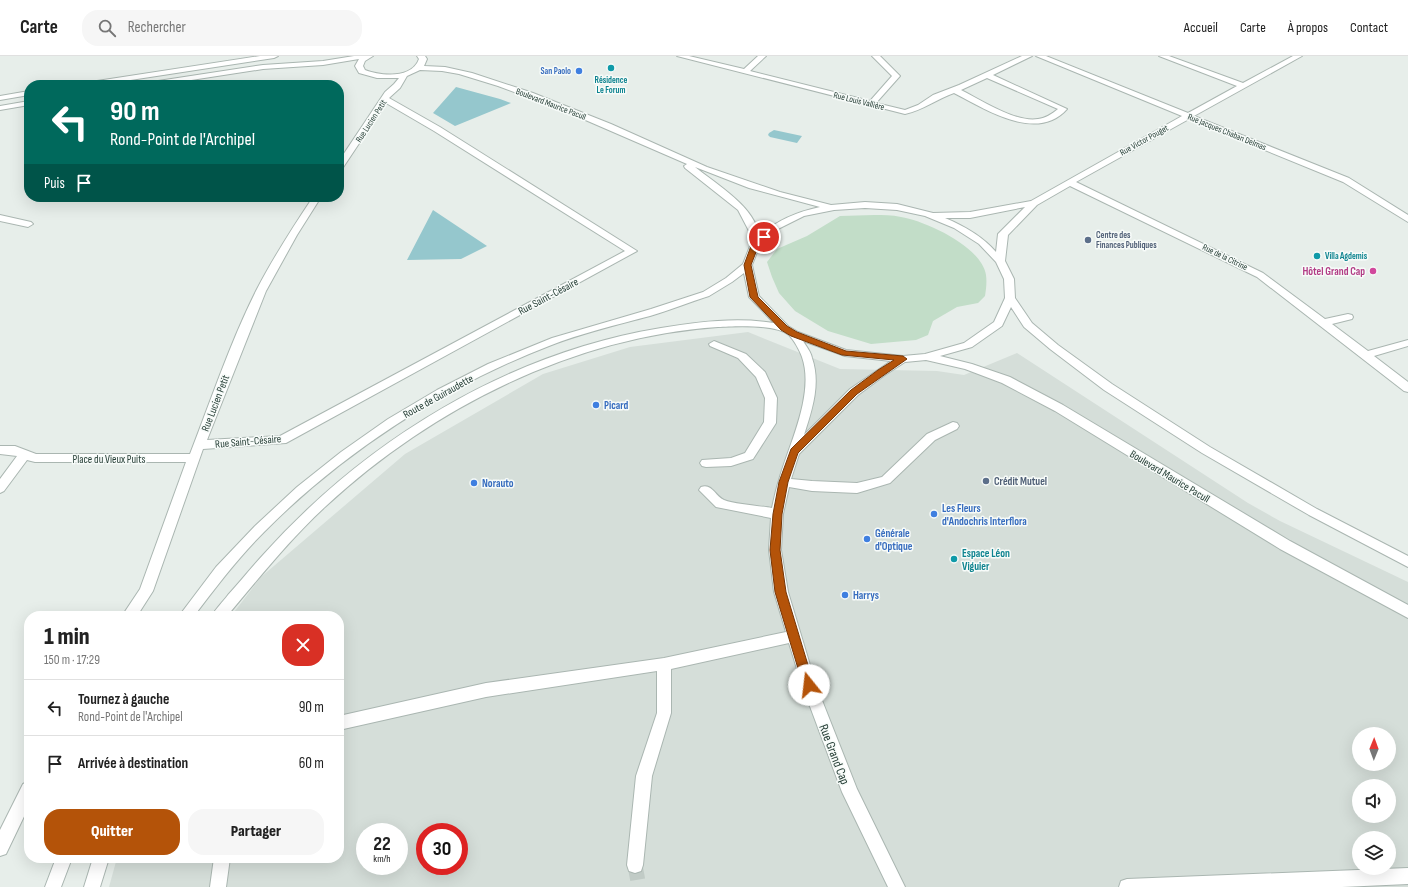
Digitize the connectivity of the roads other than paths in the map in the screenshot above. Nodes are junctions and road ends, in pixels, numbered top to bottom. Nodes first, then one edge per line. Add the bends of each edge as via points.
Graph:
1 (274, 56) edge
2 (368, 56) edge
3 (421, 56) edge
4 (681, 56) edge
5 (762, 56) edge
6 (876, 56) edge
7 (1028, 56) edge
8 (1040, 56) edge
9 (1163, 56) edge
10 (1298, 56) edge
11 (322, 59) edge
12 (419, 68) junction
13 (355, 69) junction
14 (745, 72) junction
15 (405, 74) junction
16 (987, 75) junction
17 (376, 76) junction
18 (117, 80) edge
19 (178, 80) edge
20 (1243, 86) junction
21 (955, 90) junction
22 (385, 91) junction
23 (24, 94) edge
24 (0, 98) edge
25 (24, 104) edge
26 (871, 104) junction
27 (0, 108) edge
28 (1187, 116) junction
29 (678, 158) junction
30 (344, 159) edge
31 (1069, 182) junction
32 (314, 202) edge
33 (1034, 203) junction
34 (834, 207) junction
35 (928, 214) junction
36 (0, 218) edge
37 (1408, 218) edge
38 (28, 224) dead end
39 (755, 246) junction
40 (1000, 261) junction
41 (747, 265) junction
42 (1010, 298) junction
43 (1348, 317) dead end
44 (1324, 323) junction
45 (789, 331) junction
46 (1408, 343) edge
47 (714, 344) dead end
48 (1366, 356) junction
49 (925, 357) junction
50 (903, 359) junction
51 (1408, 388) edge
52 (953, 426) dead end
53 (199, 445) junction
54 (0, 450) edge
55 (794, 452) junction
56 (25, 454) junction
57 (194, 458) junction
58 (706, 463) dead end
59 (784, 482) junction
60 (0, 488) edge
61 (705, 490) dead end
62 (777, 514) junction
63 (1408, 562) edge
64 (132, 611) edge
65 (190, 611) edge
66 (223, 611) edge
67 (1408, 612) edge
68 (794, 636) junction
69 (664, 664) junction
70 (344, 722) edge
71 (24, 799) edge
72 (0, 848) edge
73 (62, 863) edge
74 (99, 863) edge
75 (221, 863) edge
76 (635, 865) tunnel mouth
77 (1408, 876) edge
78 (53, 887) edge
79 (92, 887) edge
80 (218, 887) edge
81 (897, 887) edge
82 (1127, 887) edge

1 - 18 street
2 - 11 street
2 - 13 street
3 - 12 street via 423,63
4 - 14 street, Rue Louis Vallière
5 - 14 street
6 - 26 street via 896,76
7 - 16 street, Rue Louis Vallière
8 - 28 street, Rue Jacques Chaban Delmas
9 - 20 street
10 - 20 street, Rue Victor Pouget
11 - 13 street
11 - 19 street
12 - 15 street
12 - 29 street, Boulevard Maurice Pacull via 449,70 488,80 633,136
13 - 17 street
14 - 26 street, Rue Louis Vallière
15 - 17 street
15 - 22 street, Rue Lucien Petit via 397,86
16 - 21 street, Rue Louis Vallière
16 - 21 street via 1063,109 1049,119 1036,122 1018,120
17 - 22 street, Rue Lucien Petit
20 - 28 street, Rue Victor Pouget
21 - 26 street, Rue Louis Vallière via 905,112
22 - 30 street, Rue Lucien Petit
22 - 53 street, Rue Saint-Césaire via 457,142 632,251 282,440
23 - 24 street
25 - 27 street
28 - 31 street, Rue Victor Pouget
28 - 37 street, Rue Jacques Chaban Delmas via 1346,180
29 - 34 street, Boulevard Maurice Pacull via 765,192
29 - 39 street, Boulevard Maurice Pacull via 742,208 754,231
31 - 33 street, Rue Victor Pouget
31 - 44 street, Rue de la Citrine via 1260,275
32 - 53 street, Rue Lucien Petit via 261,291
33 - 35 street, Rue Victor Pouget via 970,215
33 - 40 street, Rue Victor Pouget via 1003,234
34 - 35 street via 897,207
34 - 39 street via 801,214 773,228
35 - 40 street via 957,226 982,242
36 - 38 street
39 - 41 street
40 - 42 street via 1009,279
41 - 45 street via 754,297
41 - 65 street, Route de Guiraudette via 706,294 546,344 454,385 404,414 320,474 270,519 227,564
42 - 49 street via 998,324 968,344
42 - 63 street via 1028,325 1108,387 1279,493
43 - 44 street
44 - 48 street, Rue de la Citrine
45 - 50 street, Route de Guiraudette via 845,353
45 - 55 street, Rue Grand Cap via 807,357 811,381 807,409
45 - 66 street, Route de Guiraudette via 757,323 721,323 648,332 602,343 514,376 421,427 336,490 295,530
46 - 48 street
47 - 58 street via 742,356 761,375 771,398 770,423 749,456 731,462
48 - 51 street, Rue de la Citrine
49 - 50 street
49 - 67 street, Boulevard Maurice Pacull via 968,366 1006,380 1059,408 1285,545
50 - 55 street, Rue Grand Cap via 880,372 854,392
52 - 59 street via 931,437 886,480 857,488
53 - 57 street, Rue Lucien Petit
54 - 56 street, Place du Vieux Puits via 15,450
55 - 59 street, Rue Grand Cap
56 - 57 street, Place du Vieux Puits via 35,458
56 - 60 street
57 - 64 street, Rue Lucien Petit via 146,591
59 - 62 street, Rue Grand Cap
61 - 62 street via 720,504
62 - 68 street, Rue Grand Cap via 775,550 780,592
68 - 69 street
68 - 81 street, Rue Grand Cap via 809,685 850,792
69 - 70 street via 486,690
69 - 76 street via 664,713 644,776
71 - 72 street
73 - 78 street
74 - 79 street
75 - 80 street
77 - 82 street

